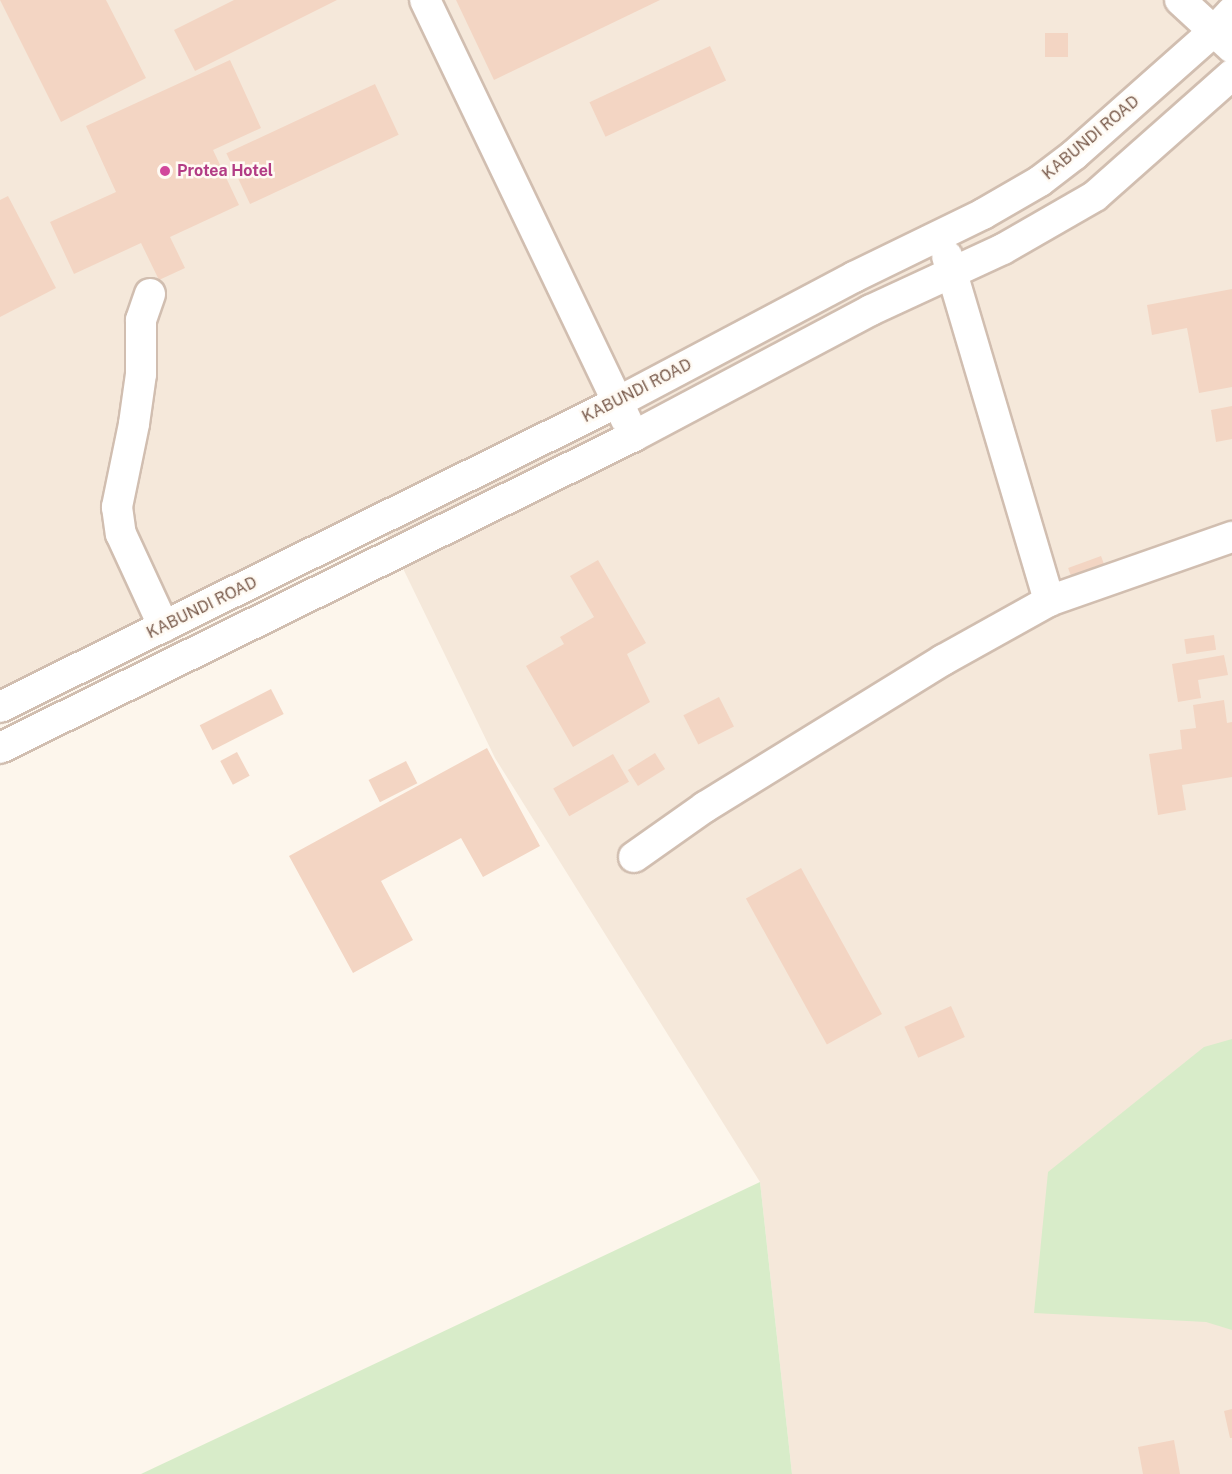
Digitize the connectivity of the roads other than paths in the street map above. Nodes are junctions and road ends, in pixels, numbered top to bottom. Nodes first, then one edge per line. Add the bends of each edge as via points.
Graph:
1 (425, 0) edge
2 (1180, 0) edge
3 (1226, 30) edge
4 (1232, 75) edge
5 (941, 236) junction
6 (953, 274) junction
7 (150, 294) dead end
8 (618, 402) junction
9 (634, 436) junction
10 (1232, 537) edge
11 (1049, 601) junction
12 (164, 627) junction
13 (0, 707) edge
14 (0, 748) edge
15 (634, 857) dead end

1 - 8 street
2 - 3 street
3 - 5 street, KABUNDI ROAD via 1040,181
4 - 6 street via 1095,196
5 - 6 street
5 - 8 street, KABUNDI ROAD via 854,277
6 - 9 street via 871,310
6 - 11 street
7 - 12 street via 141,320 141,374 117,507 121,534
8 - 9 street
8 - 12 street, KABUNDI ROAD
9 - 14 street
10 - 11 street
11 - 15 street via 933,666 705,807
12 - 13 street, KABUNDI ROAD

